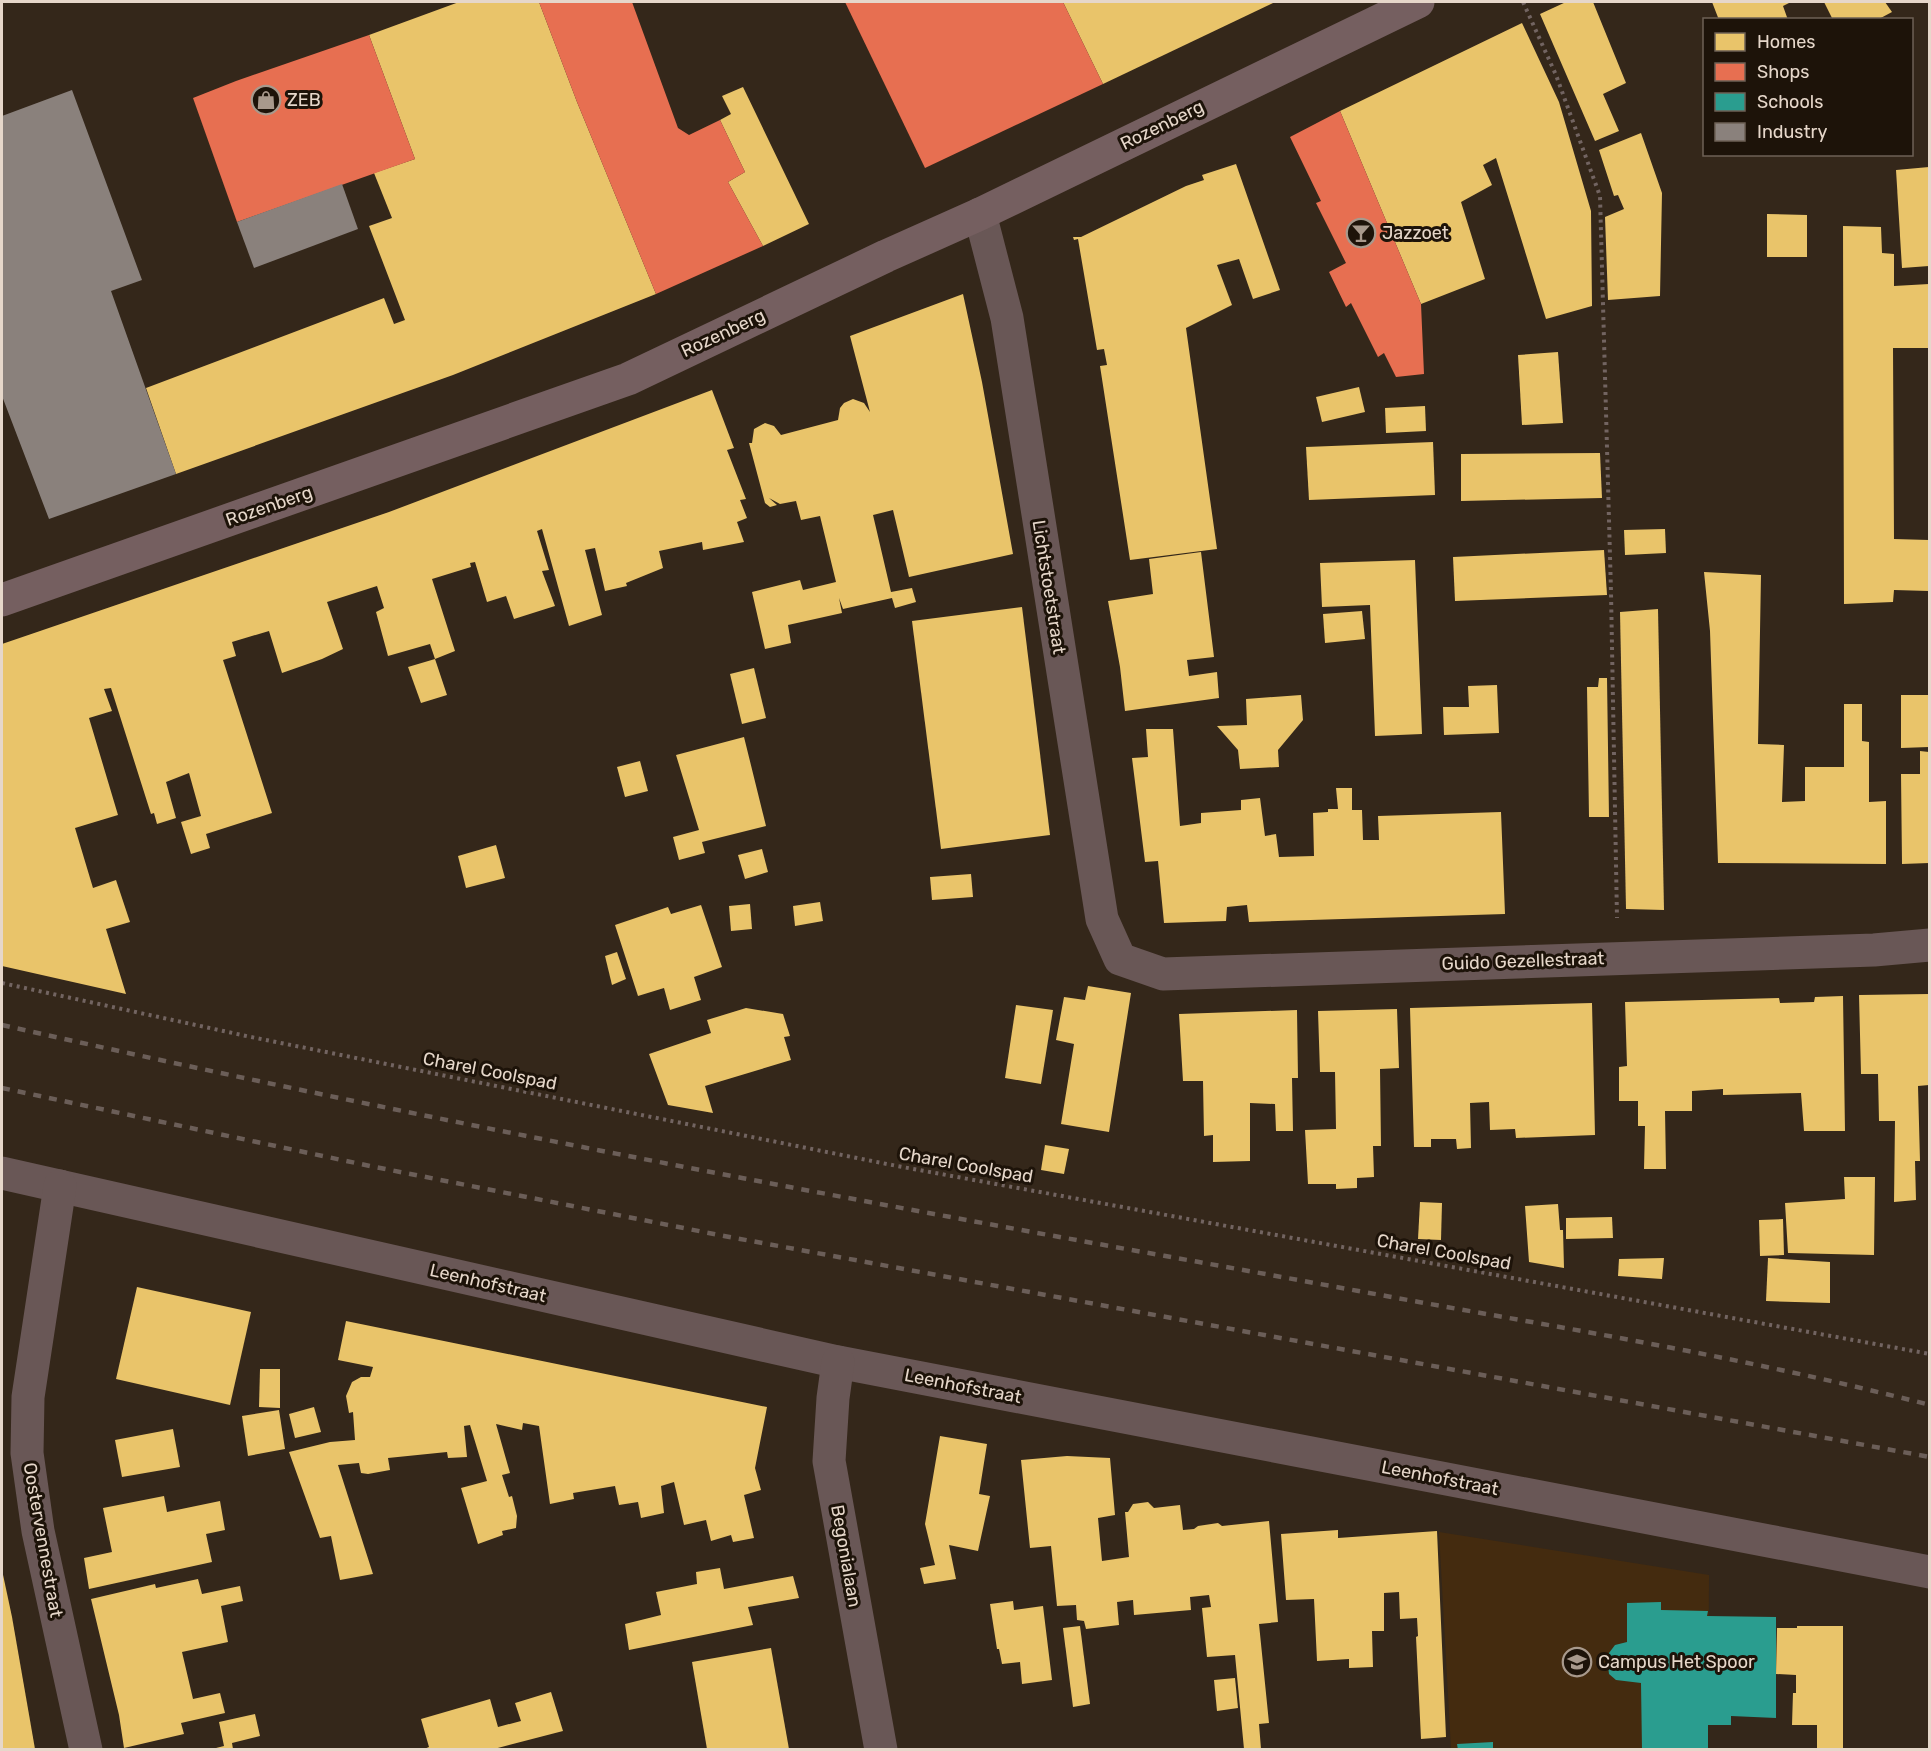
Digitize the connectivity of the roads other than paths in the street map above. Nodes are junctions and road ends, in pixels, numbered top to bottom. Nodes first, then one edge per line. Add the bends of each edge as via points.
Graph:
1 (1418, 2) edge
2 (980, 214) junction
3 (2, 600) edge
4 (1929, 945) edge
5 (1120, 959) joint
6 (2, 1173) edge
7 (60, 1186) junction
8 (838, 1362) junction
9 (1929, 1572) edge
10 (86, 1749) edge
11 (881, 1749) edge

1 - 2 main road, Rozenberg
2 - 3 main road, Rozenberg via 628,379
2 - 5 street, Lichtstoetstraat via 1006,318 1102,919
4 - 5 street, Guido Gezellestraat via 1163,974
6 - 7 street, Leenhofstraat
7 - 8 street, Leenhofstraat
7 - 10 street, Oostervennestraat via 28,1396 27,1453 38,1531
8 - 9 street, Leenhofstraat
8 - 11 street, Begonialaan via 829,1461

